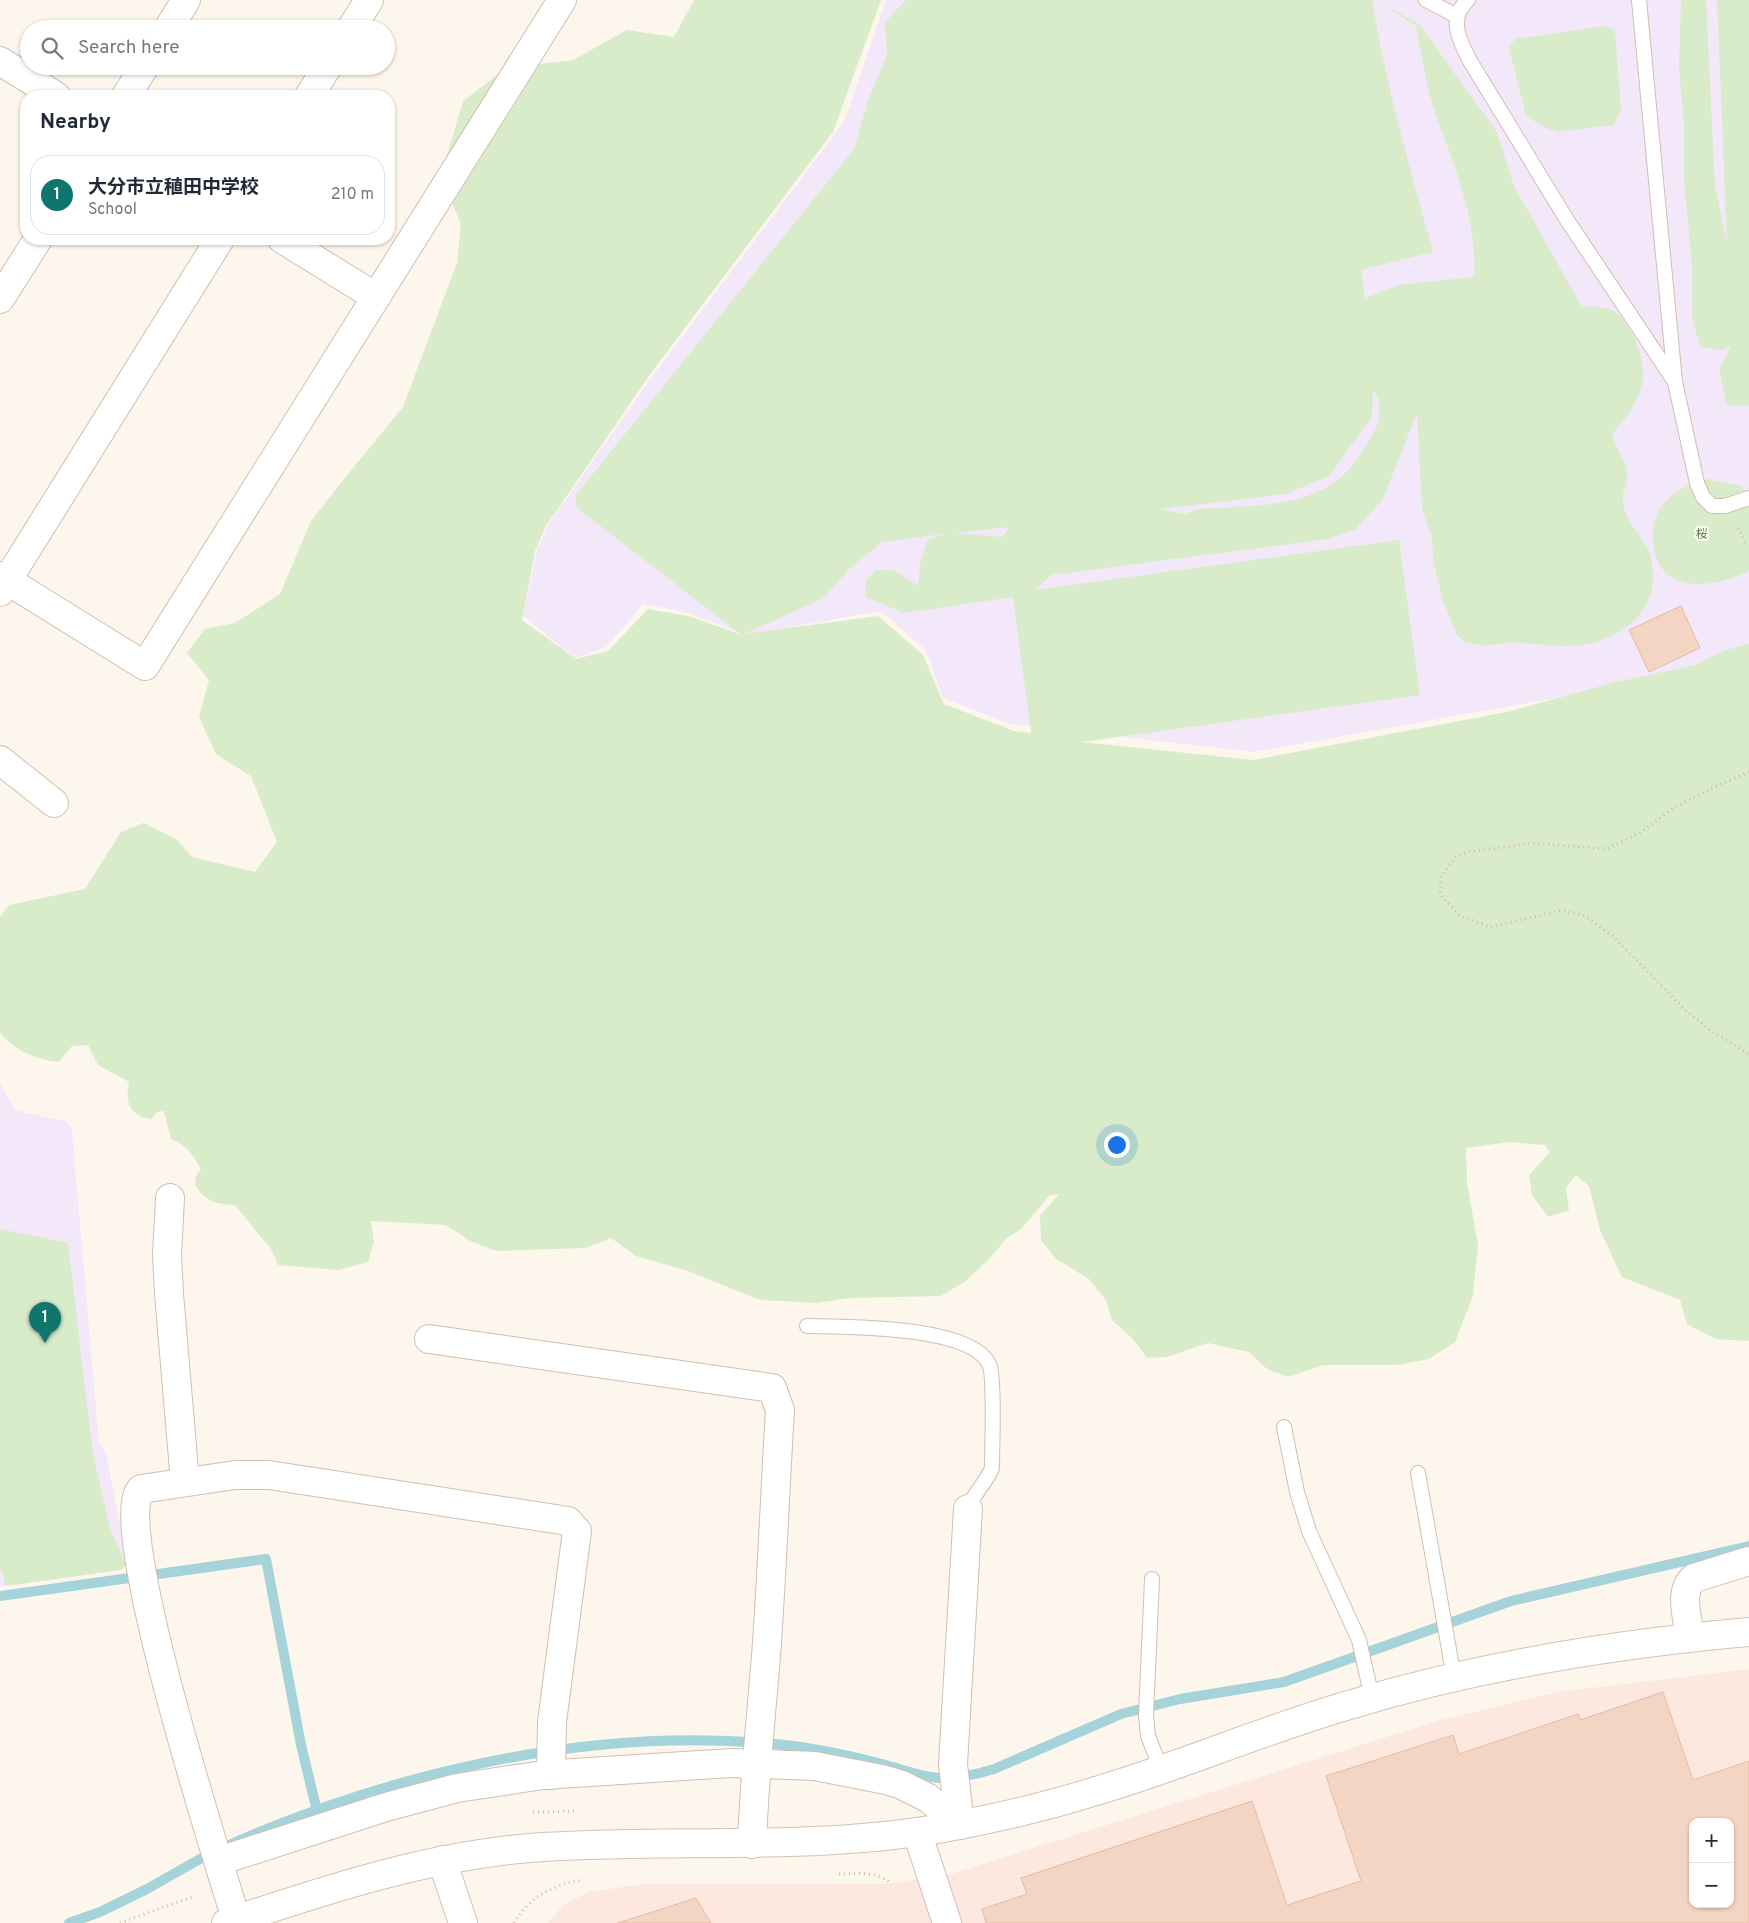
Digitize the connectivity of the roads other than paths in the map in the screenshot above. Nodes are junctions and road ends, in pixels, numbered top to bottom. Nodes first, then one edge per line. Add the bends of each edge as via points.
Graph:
1 (186, 0) edge
2 (369, 0) edge
3 (562, 0) edge
4 (1426, 0) edge
5 (1468, 0) edge
6 (1639, 0) edge
7 (1457, 16) junction
8 (174, 20) edge
9 (357, 20) edge
10 (0, 61) edge
11 (20, 74) edge
12 (22, 75) edge
13 (139, 75) edge
14 (322, 75) edge
15 (46, 90) edge
16 (130, 90) edge
17 (313, 90) edge
18 (34, 245) edge
19 (216, 245) edge
20 (292, 245) edge
21 (376, 297) junction
22 (0, 299) edge
23 (1675, 382) junction
24 (1749, 498) edge
25 (2, 583) edge
26 (0, 760) edge
27 (54, 803) dead end
28 (170, 1198) dead end
29 (807, 1326) dead end
30 (429, 1339) dead end
31 (1284, 1427) dead end
32 (1418, 1473) dead end
33 (185, 1482) junction
34 (968, 1509) joint
35 (1749, 1561) edge
36 (1152, 1579) dead end
37 (1749, 1632) edge
38 (1690, 1637) junction
39 (1454, 1678) junction
40 (1372, 1698) junction
41 (758, 1750) junction
42 (1161, 1769) junction
43 (551, 1775) junction
44 (960, 1825) junction
45 (917, 1832) junction
46 (752, 1844) junction
47 (442, 1860) junction
48 (219, 1861) junction
49 (231, 1921) edge
50 (463, 1923) edge
51 (947, 1923) edge

1 - 8 street
2 - 9 street
3 - 21 street
4 - 7 lane
5 - 7 lane
6 - 23 lane
7 - 23 lane via 1459,39 1470,61 1567,220
10 - 11 street
12 - 15 street
13 - 16 street
14 - 17 street
18 - 22 street
19 - 25 street
20 - 21 street
21 - 25 street via 145,666
23 - 24 lane via 1696,483 1704,497 1712,506 1725,506
26 - 27 street
28 - 33 street via 169,1294
29 - 34 lane via 906,1331 952,1340 982,1355 991,1370 992,1468
30 - 41 street via 772,1388 780,1410
31 - 40 lane via 1297,1492 1309,1530 1359,1640
32 - 39 lane
33 - 43 street via 235,1475 269,1475 568,1521 574,1525 577,1531 552,1722
33 - 48 street via 141,1489 137,1494 136,1534 141,1577 184,1744
34 - 44 street via 954,1774
35 - 38 street via 1689,1582 1685,1593
36 - 42 lane via 1146,1715 1148,1736
37 - 38 street
38 - 39 street via 1590,1650
39 - 40 street
40 - 42 street
41 - 43 street
41 - 44 street via 902,1785 928,1798
41 - 46 street
42 - 44 street via 1064,1800
43 - 48 street via 495,1781 423,1797
44 - 45 street
45 - 46 street via 837,1841
45 - 51 street
46 - 47 street via 546,1847
47 - 49 street via 393,1871
47 - 50 street
48 - 49 street

